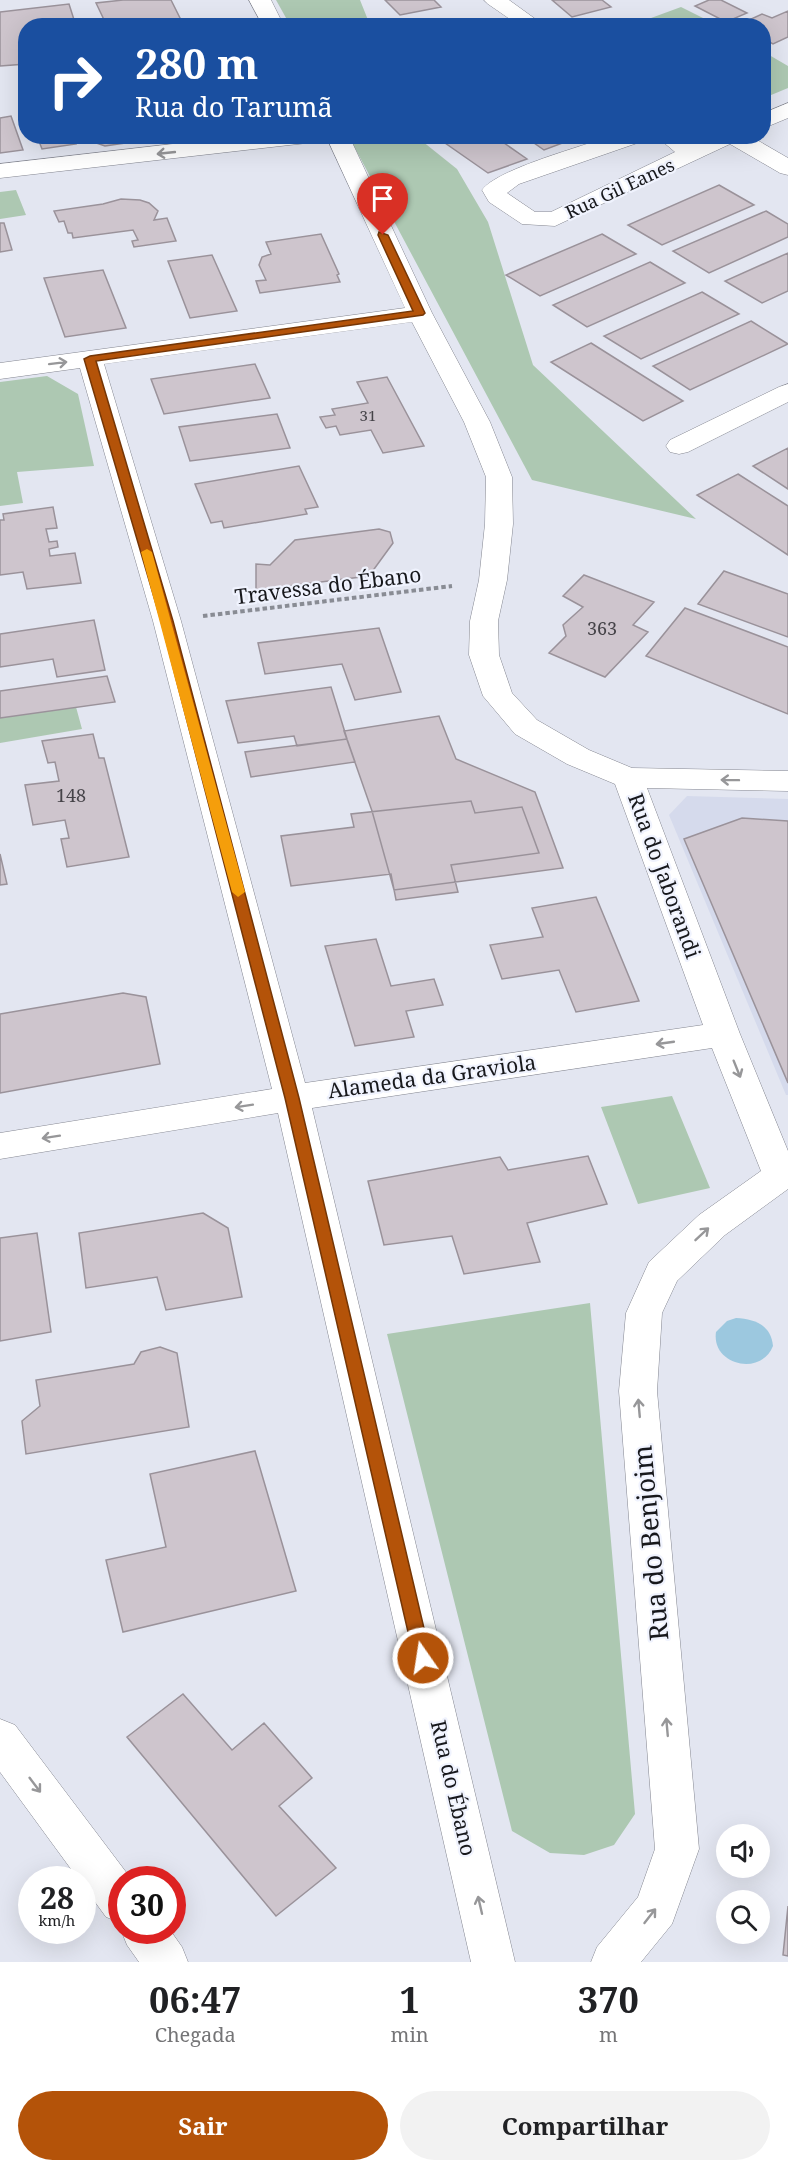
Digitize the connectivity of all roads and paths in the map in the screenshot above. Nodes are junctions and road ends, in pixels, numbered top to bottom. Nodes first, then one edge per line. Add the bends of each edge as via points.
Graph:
1 (260, 0) edge
2 (495, 0) edge
3 (270, 18) edge
4 (523, 18) edge
5 (788, 110) edge
6 (771, 118) edge
7 (237, 144) edge
8 (341, 144) edge
9 (612, 144) edge
10 (678, 144) edge
11 (712, 144) edge
12 (747, 144) edge
13 (693, 154) junction
14 (788, 168) edge
15 (0, 171) edge
16 (420, 313) junction
17 (90, 359) junction
18 (0, 370) edge
19 (788, 392) edge
20 (679, 446) dead end
21 (493, 580) junction
22 (167, 621) junction
23 (628, 778) junction
24 (788, 780) edge
25 (723, 1034) junction
26 (292, 1098) junction
27 (0, 1146) edge
28 (784, 1172) edge
29 (0, 1738) edge
30 (108, 1883) edge
31 (153, 1944) edge
32 (166, 1962) edge
33 (493, 1962) edge
34 (614, 1962) edge

1 - 3 street
2 - 4 street
5 - 6 street
7 -> 15 street
8 - 16 street, Rua do Jaborandi
9 - 13 street, Rua Gil Eanes via 511,179 494,190 497,197 530,219 555,219
10 - 13 street, Rua Gil Eanes
11 - 13 street, Rua Gil Eanes
12 - 14 street
16 - 17 street
16 - 21 street, Rua do Jaborandi via 477,422 499,477
18 -> 17 street
17 - 22 street, Rua do Ébano
19 - 20 street
21 - 22 path, Travessa do Ébano
21 - 23 street, Rua do Jaborandi via 484,621 484,655 498,696 526,727 578,757
22 - 26 street, Rua do Ébano
24 -> 23 street
23 - 25 street, Rua do Jaborandi
25 -> 26 street, Alameda da Graviola
25 -> 28 street, Rua do Jaborandi
26 -> 27 street, Alameda da Graviola
33 -> 26 street, Rua do Ébano
34 -> 28 street, Rua do Benjoim via 656,1909 677,1849 638,1391 644,1313 662,1272 712,1225
29 -> 30 street
31 - 32 street

